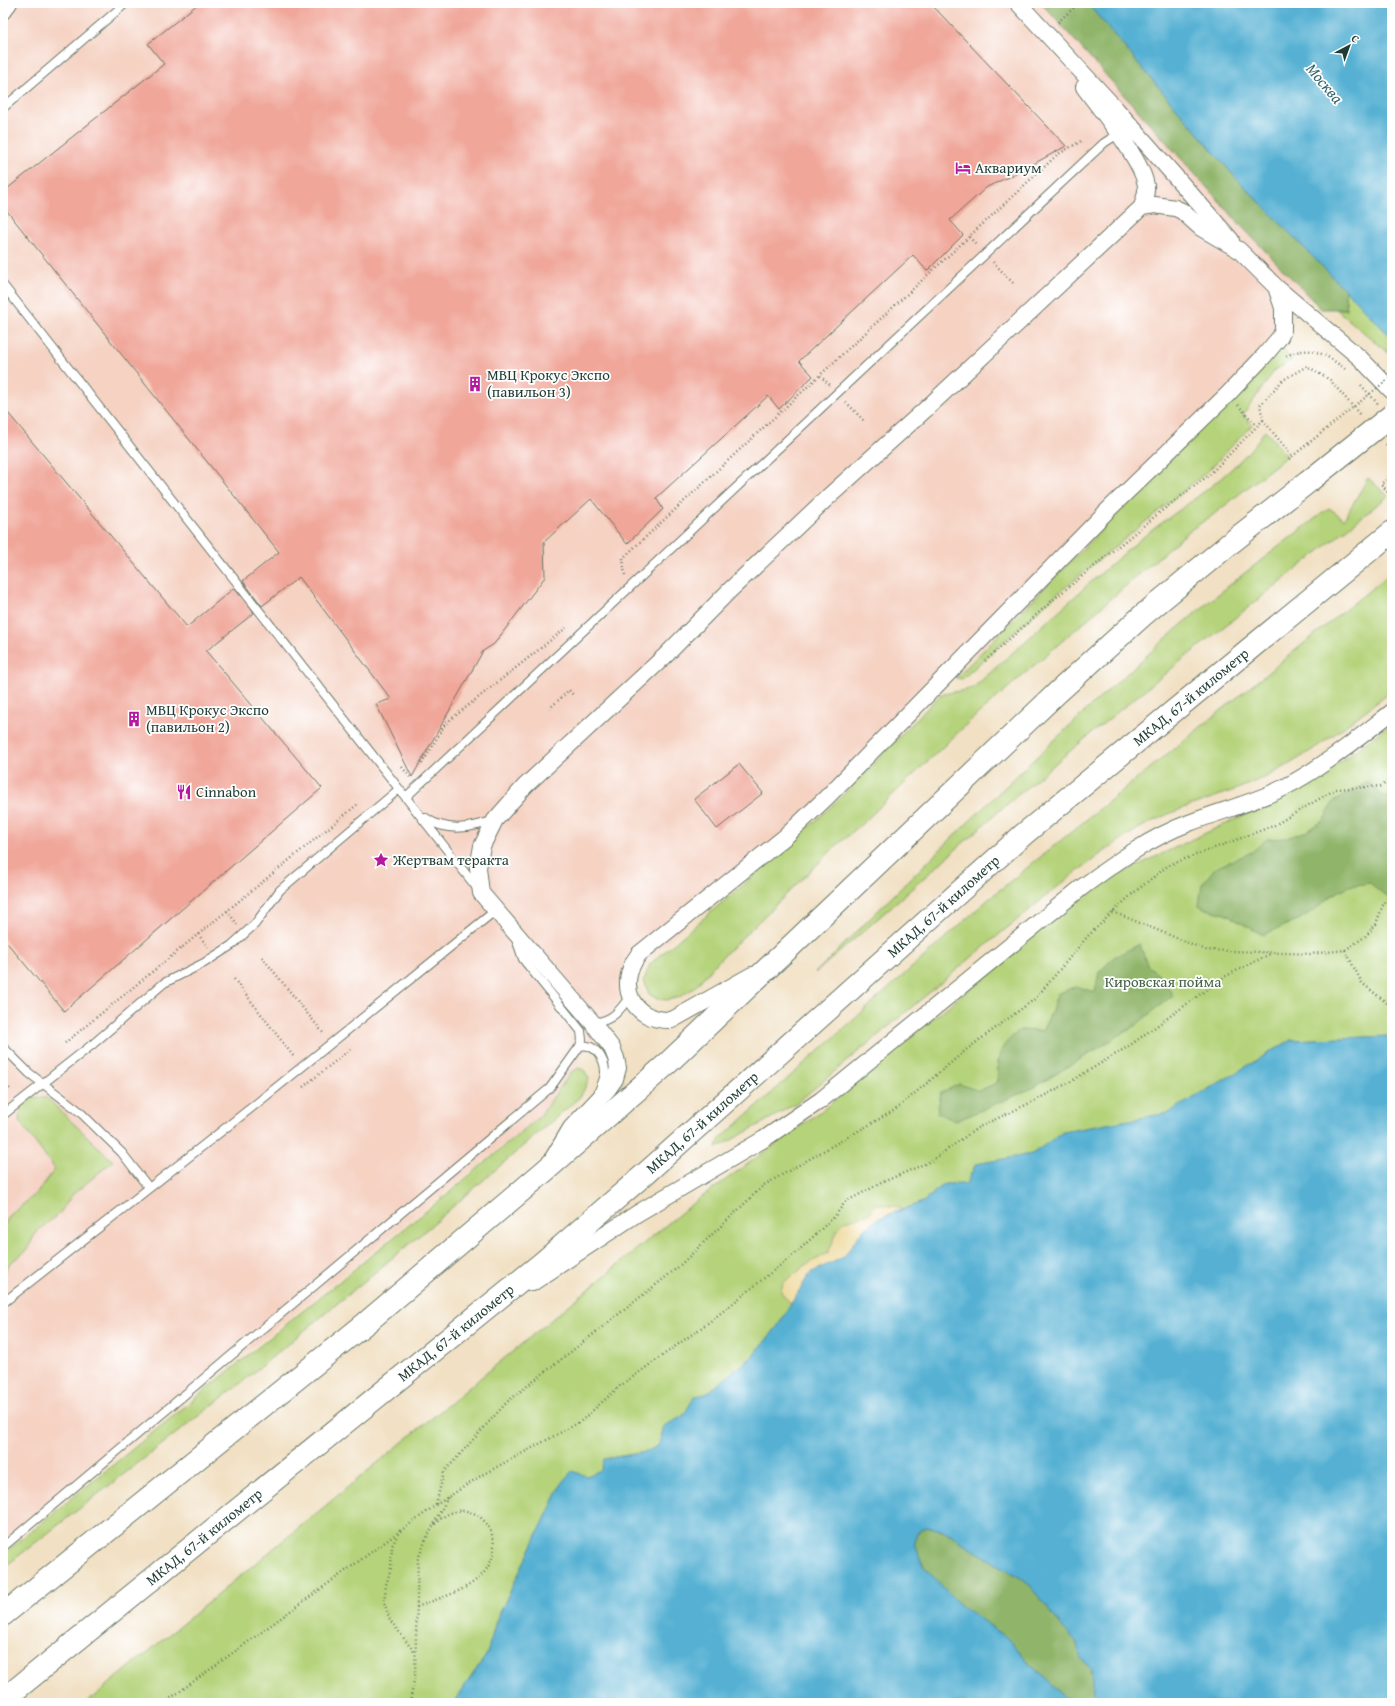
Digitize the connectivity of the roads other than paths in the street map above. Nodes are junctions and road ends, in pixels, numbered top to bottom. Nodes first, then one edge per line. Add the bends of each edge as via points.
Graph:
1 (9, 3) edge
2 (126, 3) edge
3 (1018, 3) edge
4 (3, 11) edge
5 (1077, 67) junction
6 (3, 108) edge
7 (1118, 134) junction
8 (1142, 206) junction
9 (1239, 250) junction
10 (3, 285) edge
11 (1276, 287) junction
12 (1392, 392) edge
13 (1387, 412) edge
14 (1392, 532) edge
15 (1392, 712) edge
16 (399, 789) junction
17 (406, 797) junction
18 (417, 811) junction
19 (495, 820) junction
20 (481, 893) junction
21 (496, 910) junction
22 (512, 927) junction
23 (773, 963) junction
24 (630, 995) junction
25 (592, 1022) junction
26 (580, 1046) junction
27 (3, 1047) edge
28 (43, 1083) junction
29 (595, 1102) junction
30 (3, 1115) edge
31 (547, 1170) junction
32 (149, 1188) junction
33 (3, 1303) edge
34 (427, 1356) junction
35 (3, 1547) edge
36 (3, 1615) edge
37 (3, 1700) edge

1 - 4 street
2 - 6 lane
3 - 5 street
5 - 7 street via 1084,86
5 - 9 street
7 - 8 street via 1144,178 1146,195
7 - 17 lane
8 - 9 street via 1162,205 1182,211 1201,228
8 - 19 street via 730,590 665,656 525,786
9 - 11 street
10 - 16 lane
11 - 12 street via 1360,358
11 - 24 street via 1284,315 1283,330 1264,356 1110,508 828,796 785,837 639,954 629,972 627,983
13 - 23 highway, bridge via 1308,482 1142,616 1058,692
14 - 34 highway, МКАД, 67-й километр via 1024,834 640,1178 542,1263
15 - 34 street via 1313,770 1282,788 1188,823 1145,843 1112,865 1080,888 821,1100 764,1140 638,1213 574,1254
16 - 17 lane
16 - 28 lane via 280,890 255,924 232,945 204,963 164,982 93,1044
17 - 18 lane
18 - 19 lane via 433,823 446,827 478,826
18 - 20 lane
19 - 20 street via 482,846 478,868
20 - 21 street
21 - 22 street
21 - 32 lane
22 - 25 street
22 - 26 lane via 523,959 581,1031
23 - 24 street via 672,1020 649,1017 637,1008
23 - 31 highway via 668,1063
24 - 25 lane via 617,1013 610,1018 602,1023
25 - 29 street via 612,1048 618,1068 615,1079
26 - 29 lane via 596,1050 605,1065 605,1074
26 - 35 lane via 550,1088
27 - 28 lane
28 - 30 lane
28 - 32 lane via 79,1111 122,1153
29 - 31 street via 571,1128
31 - 36 highway via 360,1328
32 - 33 lane
34 - 37 highway, МКАД, 67-й километр

